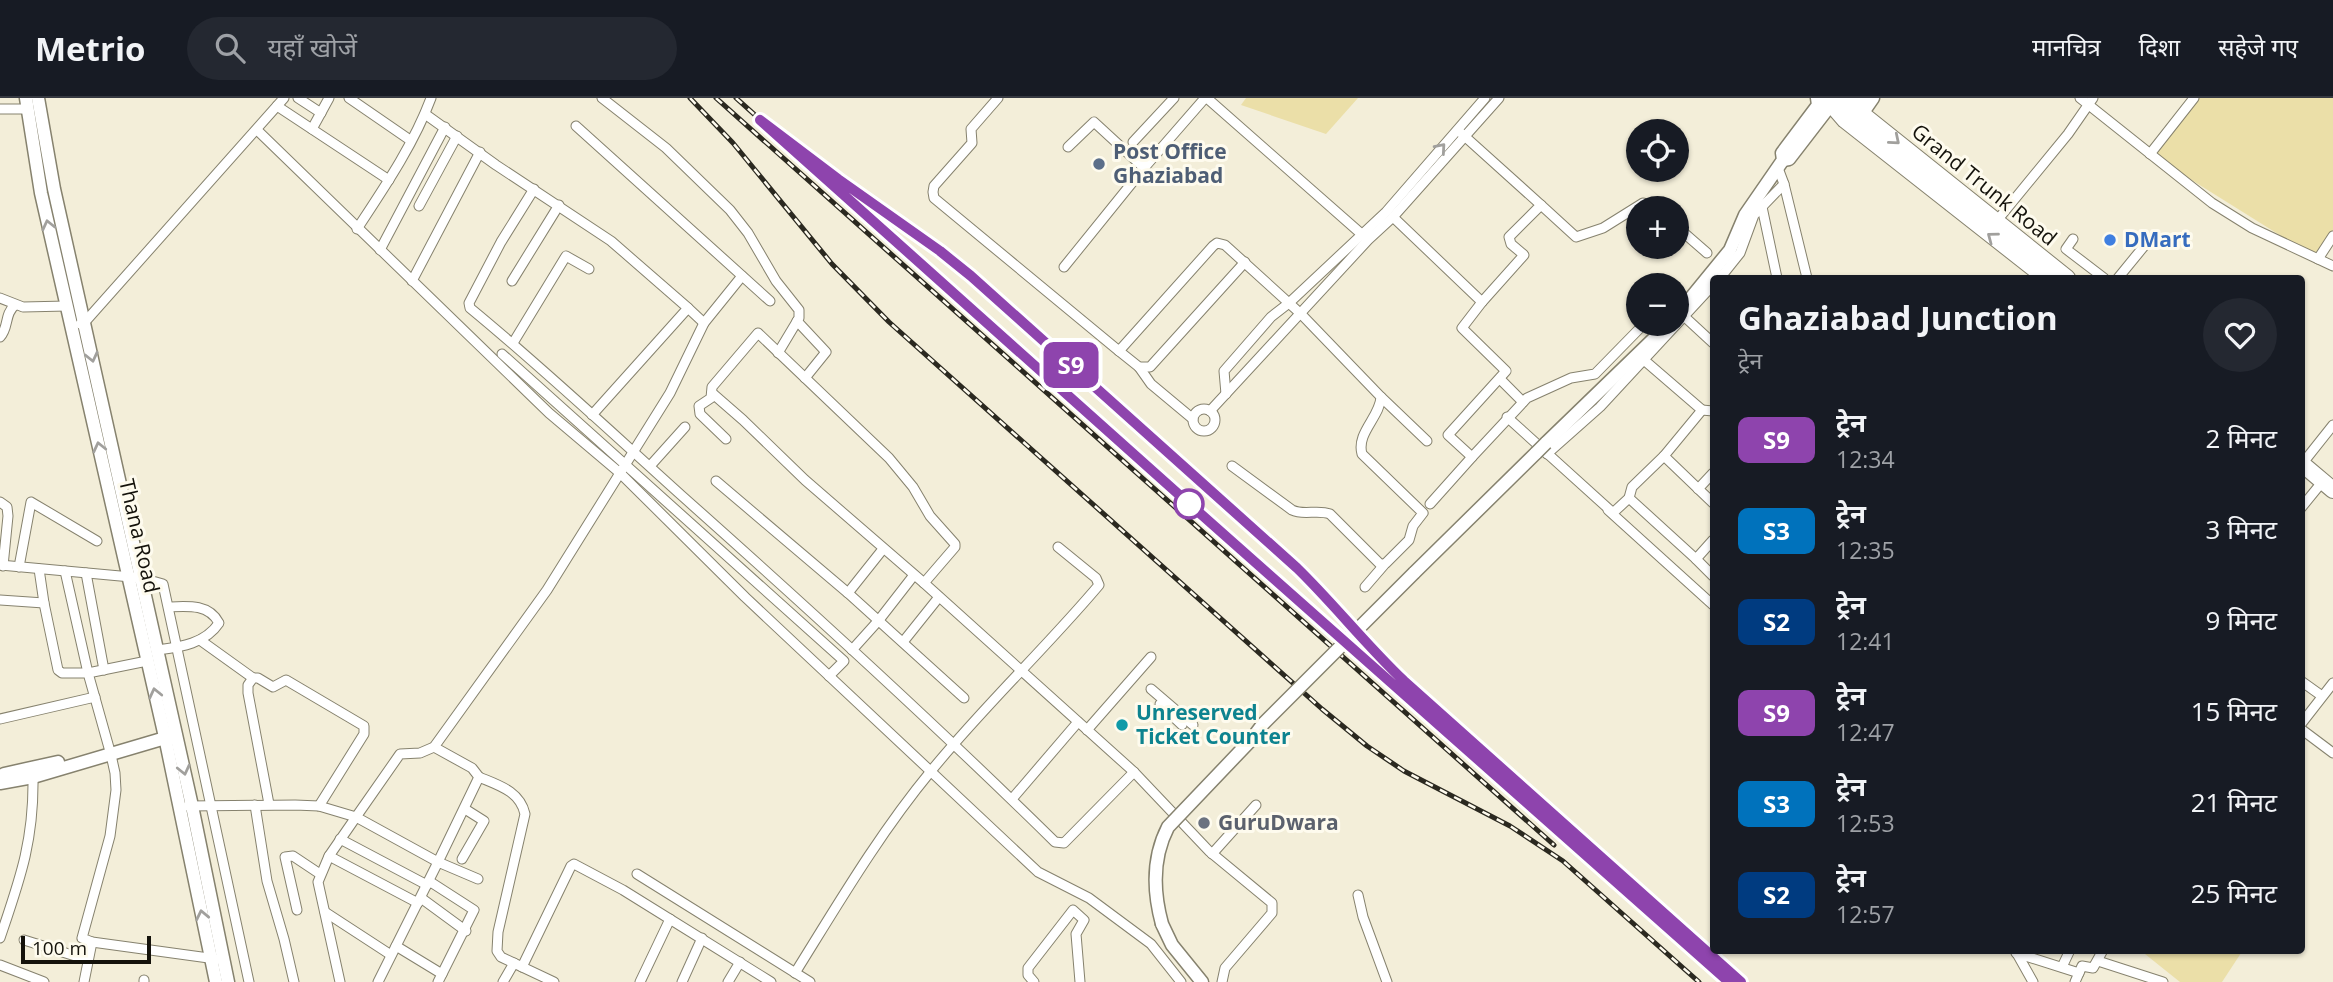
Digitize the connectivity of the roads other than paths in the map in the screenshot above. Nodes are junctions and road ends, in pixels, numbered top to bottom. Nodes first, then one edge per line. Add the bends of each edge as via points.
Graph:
1 (38, 98) edge
2 (298, 98) edge
3 (329, 98) edge
4 (349, 98) edge
5 (431, 98) edge
6 (602, 98) edge
7 (998, 98) edge
8 (1174, 98) edge
9 (1206, 98) edge
10 (1485, 98) edge
11 (1499, 98) edge
12 (1873, 98) edge
13 (2080, 98) edge
14 (2194, 98) edge
15 (2091, 101) edge
16 (281, 102) edge
17 (26, 103) edge
18 (1843, 106) edge
19 (0, 109) edge
20 (321, 113) junction
21 (425, 114) junction
22 (576, 126) dead end
23 (445, 127) junction
24 (312, 129) junction
25 (1457, 130) junction
26 (257, 131) junction
27 (457, 136) junction
28 (1465, 137) junction
29 (410, 140) junction
30 (1133, 142) dead end
31 (1068, 147) dead end
32 (480, 152) junction
33 (2150, 153) junction
34 (1780, 164) junction
35 (1144, 168) junction
36 (389, 180) junction
37 (1784, 184) junction
38 (534, 189) junction
39 (559, 205) junction
40 (1541, 205) junction
41 (419, 206) dead end
42 (1762, 207) junction
43 (1626, 214) edge
44 (1393, 217) junction
45 (1995, 223) junction
46 (357, 229) junction
47 (2333, 236) edge
48 (1365, 237) junction
49 (1689, 237) edge
50 (2073, 239) dead end
51 (2145, 245) dead end
52 (380, 250) junction
53 (1707, 253) dead end
54 (2318, 259) junction
55 (1245, 262) junction
56 (2333, 266) edge
57 (1065, 267) dead end
58 (589, 269) dead end
59 (1712, 275) edge
60 (1723, 275) edge
61 (1776, 275) edge
62 (1806, 275) edge
63 (2042, 275) edge
64 (2063, 275) edge
65 (2100, 275) edge
66 (2120, 275) edge
67 (742, 276) junction
68 (1710, 278) edge
69 (412, 281) junction
70 (512, 282) dead end
71 (1710, 288) edge
72 (0, 298) edge
73 (770, 301) dead end
74 (1482, 302) junction
75 (1289, 303) junction
76 (15, 305) junction
77 (66, 306) junction
78 (688, 308) junction
79 (1689, 308) edge
80 (1301, 314) junction
81 (797, 321) junction
82 (705, 323) junction
83 (1689, 324) edge
84 (78, 325) junction
85 (1632, 336) edge
86 (1657, 336) edge
87 (0, 337) edge
88 (1710, 341) edge
89 (513, 343) junction
90 (1119, 351) junction
91 (778, 353) junction
92 (502, 354) dead end
93 (1644, 360) junction
94 (1139, 367) junction
95 (805, 378) junction
96 (1500, 379) junction
97 (712, 393) junction
98 (1226, 394) junction
99 (1381, 397) junction
100 (1522, 402) junction
101 (1210, 411) junction
102 (1702, 411) junction
103 (1710, 411) edge
104 (592, 415) junction
105 (1507, 417) junction
106 (1193, 419) junction
107 (2333, 425) edge
108 (685, 427) dead end
109 (726, 439) dead end
110 (1427, 441) dead end
111 (635, 452) junction
112 (1547, 454) junction
113 (1664, 456) junction
114 (1472, 457) junction
115 (2305, 458) edge
116 (650, 466) junction
117 (1232, 466) dead end
118 (2305, 467) edge
119 (622, 469) junction
120 (1710, 476) edge
121 (2305, 477) edge
122 (716, 481) dead end
123 (2324, 486) edge
124 (1699, 489) junction
125 (1629, 498) junction
126 (1710, 500) edge
127 (0, 502) edge
128 (2333, 502) edge
129 (1430, 504) dead end
130 (2305, 504) edge
131 (1608, 509) junction
132 (97, 541) dead end
133 (1710, 543) edge
134 (1058, 547) dead end
135 (883, 549) junction
136 (1696, 559) junction
137 (1384, 565) junction
138 (1, 566) edge
139 (19, 567) junction
140 (40, 569) junction
141 (65, 571) junction
142 (86, 573) junction
143 (1710, 573) edge
144 (914, 575) junction
145 (135, 577) junction
146 (924, 583) junction
147 (1365, 587) dead end
148 (848, 593) junction
149 (939, 597) junction
150 (0, 601) edge
151 (1710, 602) edge
152 (44, 603) junction
153 (169, 607) junction
154 (879, 620) junction
155 (200, 640) junction
156 (903, 642) junction
157 (177, 648) junction
158 (158, 650) junction
159 (853, 650) junction
160 (1151, 657) dead end
161 (147, 661) junction
162 (844, 661) junction
163 (104, 670) junction
164 (1022, 671) junction
165 (88, 673) junction
166 (829, 676) junction
167 (253, 678) junction
168 (2333, 683) edge
169 (2305, 684) edge
170 (2322, 696) junction
171 (95, 697) junction
172 (964, 698) dead end
173 (0, 719) edge
174 (2305, 721) edge
175 (1078, 722) junction
176 (1182, 725) dead end
177 (1193, 725) dead end
178 (1087, 730) junction
179 (2305, 730) edge
180 (170, 733) junction
181 (954, 744) junction
182 (434, 747) junction
183 (110, 752) junction
184 (2333, 753) edge
185 (931, 771) junction
186 (1134, 772) junction
187 (0, 775) edge
188 (33, 777) junction
189 (479, 777) junction
190 (0, 783) edge
191 (1012, 799) junction
192 (270, 804) junction
193 (255, 805) junction
194 (186, 806) junction
195 (211, 806) junction
196 (319, 806) junction
197 (1256, 806) dead end
198 (465, 809) junction
199 (356, 817) junction
200 (340, 839) junction
201 (1212, 854) junction
202 (330, 856) junction
203 (462, 859) dead end
204 (438, 862) junction
205 (320, 874) junction
206 (638, 874) dead end
207 (478, 879) dead end
208 (428, 883) junction
209 (1358, 895) dead end
210 (420, 901) junction
211 (297, 910) dead end
212 (325, 912) junction
213 (670, 919) junction
214 (466, 931) junction
215 (0, 938) edge
216 (702, 938) junction
217 (24, 940) dead end
218 (92, 942) junction
219 (396, 946) junction
220 (2018, 954) edge
221 (2025, 954) edge
222 (2068, 954) edge
223 (2100, 954) edge
224 (2103, 954) edge
225 (391, 955) junction
226 (217, 959) junction
227 (88, 960) junction
228 (740, 962) junction
229 (0, 965) edge
230 (518, 965) junction
231 (2062, 967) junction
232 (795, 973) junction
233 (2077, 977) edge
234 (440, 978) edge
235 (30, 979) edge
236 (44, 982) edge
237 (84, 982) edge
238 (216, 982) edge
239 (228, 982) edge
240 (249, 982) edge
241 (294, 982) edge
242 (340, 982) edge
243 (378, 982) edge
244 (503, 982) edge
245 (554, 982) edge
246 (640, 982) edge
247 (682, 982) edge
248 (728, 982) edge
249 (771, 982) edge
250 (810, 982) edge
251 (1034, 982) edge
252 (1080, 982) edge
253 (1181, 982) edge
254 (1202, 982) edge
255 (1222, 982) edge
256 (1387, 982) edge
257 (2033, 982) edge
258 (2163, 982) edge

1 - 84 street, Thana Road
2 - 20 street
3 - 20 street
4 - 29 street
5 - 21 street
6 - 81 street via 666,148 730,210 799,310
7 - 90 street via 971,130 972,143 934,186 934,198
8 - 30 street
9 - 35 street
9 - 48 street
10 - 25 street
11 - 28 street
12 - 18 street
13 - 15 street
14 - 33 street
15 - 33 street
15 - 45 street
16 - 24 street
16 - 26 street
17 - 19 street
77 -> 17 street, Thana Road
18 - 34 street
18 -> 45 highway, Grand Trunk Road
63 -> 18 highway, Grand Trunk Road
20 - 24 street
21 - 23 street
21 - 29 street
22 - 67 street
23 - 27 street
23 - 52 street
24 - 36 street
25 - 28 street
48 -> 25 street
26 - 46 street
26 - 84 street
27 - 32 street
27 - 41 street
28 - 40 street
28 - 44 street
29 - 36 street
31 - 35 street via 1094,122
32 - 38 street
32 - 69 street
33 - 54 street via 2232,216
34 - 37 street
34 - 59 street
35 - 57 street
36 - 46 street
37 - 42 street
37 - 62 street
38 - 39 street
38 - 89 street via 469,303
39 - 70 street
39 - 78 street via 628,253
40 - 43 street via 1576,237
40 - 74 street via 1509,237 1524,255
42 - 60 street via 1741,253
42 - 61 street
44 - 48 street
44 - 74 street
45 - 64 highway, Grand Trunk Road
46 - 52 street
47 - 54 street
48 - 75 street
48 - 80 street
49 - 53 street
50 - 65 street via 2066,249
51 - 66 street
52 - 69 street
54 - 56 street
55 - 75 street
55 - 90 street via 1217,243
55 - 94 street via 1154,364
58 - 89 street via 566,256
67 - 73 street
67 - 82 street
68 - 79 street
69 - 119 street via 549,413
71 - 93 street
72 - 76 street
74 - 96 street via 1462,328 1506,371
75 - 80 street
75 - 98 street via 1224,371
76 - 77 street
76 - 87 street
77 - 84 street, Thana Road
78 - 82 street
78 - 104 street
80 - 98 street
80 - 99 street
81 - 91 street
81 - 95 street via 826,352
82 - 111 street
83 - 88 street
84 - 145 street, Thana Road
85 - 100 street via 1595,374 1564,380
86 - 254 street, bridge via 1263,723 1168,827 1158,852 1156,902 1172,945
89 - 104 street
90 - 94 street
91 - 95 street
91 - 97 street via 758,332 712,387
92 - 119 street
93 - 102 street
93 - 112 street
94 - 106 street via 1151,384
95 - 146 street via 889,458 955,544
96 - 100 street
96 - 114 street via 1448,435
97 - 109 street via 699,406 699,414
97 - 135 street
98 - 101 street
99 - 110 street
99 - 137 street via 1360,450 1423,513 1409,540
100 - 105 street
101 - 106 street via 1202,410
101 - 106 street via 1215,421 1207,435 1196,429
102 - 103 street
102 - 113 street
104 - 111 street
105 - 112 street
105 - 114 street
107 - 115 street
108 - 116 street
111 - 116 street
111 - 119 street
112 - 131 street
113 - 124 street
113 - 125 street via 1632,487
114 - 129 street
116 - 159 street
117 - 137 street via 1297,513 1330,514
118 - 123 highway
119 - 162 street
119 - 166 street
119 - 182 street via 547,590
120 - 124 street
121 - 123 highway
122 - 148 street
123 - 128 highway
123 - 130 street
124 - 126 street
125 - 131 street via 1615,511
125 - 136 street
127 - 138 street via 8,511
131 - 151 street
132 - 139 street via 31,502
133 - 136 street
134 - 164 street via 1099,585
135 - 144 street
135 - 148 street
136 - 143 street
137 - 147 street
138 - 139 street
139 - 140 street
140 - 141 street
140 - 152 street
141 - 142 street
141 - 165 street
142 - 145 street
142 - 163 street
144 - 146 street
144 - 154 street
145 - 153 street via 163,583
145 - 158 street, Thana Road
145 - 161 street, Thana Road
146 - 149 street
148 - 154 street
149 - 156 street
149 - 164 street
150 - 152 street
152 - 165 street via 59,672
153 - 155 street via 197,606 215,615 219,623
153 - 157 street
154 - 156 street
154 - 159 street
155 - 157 street
155 - 167 street
156 - 172 street
157 - 158 street
157 - 195 street
158 - 180 street, Thana Road
159 - 162 street
159 - 181 street
160 - 178 street
161 - 163 street
180 -> 161 street, Thana Road
162 - 166 street
163 - 165 street
164 - 175 street
164 - 181 street
165 - 171 street
166 - 185 street
167 - 192 street via 248,693
167 - 196 street via 273,687 286,680 364,726 364,734
168 - 170 street
169 - 170 street
170 - 174 street
171 - 173 street
171 - 183 street
175 - 178 street
175 - 191 street
176 - 177 street via 1149,690
178 - 186 street
179 - 184 street
180 - 183 street
180 - 194 street, Thana Road
181 - 185 street
181 - 191 street
182 - 189 street via 472,768
182 - 199 street via 400,754
183 - 187 street
183 - 188 street
183 - 218 street via 116,790 110,836 82,933 82,938
185 - 232 street via 881,836
185 - 253 street via 1038,872 1089,898 1151,944
186 - 191 street via 1064,843 1059,844
186 - 201 street
188 - 190 street
188 - 215 street via 28,851
189 - 198 street
189 - 230 street via 516,795 525,814 496,943 500,957
192 - 193 street
192 - 196 street
193 - 195 street
193 - 241 street via 267,881
194 - 195 street
194 - 226 street, Thana Road
195 - 240 street
196 - 199 street
197 - 201 street
198 - 203 street via 484,821
198 - 204 street
199 - 200 street
199 - 204 street
200 - 202 street
200 - 208 street
201 - 255 street via 1273,907 1225,968
202 - 205 street
202 - 210 street
204 - 207 street
204 - 208 street
205 - 211 street via 293,856 285,857
205 - 212 street
206 - 232 street
208 - 210 street
208 - 214 street via 474,910
209 - 256 street
210 - 214 street
210 - 219 street
212 - 225 street
212 - 242 street
213 - 216 street
213 - 230 street via 574,864
213 - 246 street
214 - 234 street
216 - 228 street
216 - 247 street
217 - 227 street
218 - 226 street
218 - 227 street
219 - 225 street
219 - 234 street
220 - 257 street
221 - 231 street
222 - 231 street
223 - 233 street via 2093,968 2082,966
224 - 258 street
225 - 243 street
226 - 238 street, Thana Road
226 - 239 street, Thana Road
227 - 237 street
228 - 248 street
228 - 249 street
229 - 235 street
230 - 244 street
230 - 245 street
231 - 233 street
232 - 250 street
235 - 236 street
251 - 252 street via 1028,968 1073,910 1084,920 1076,934

